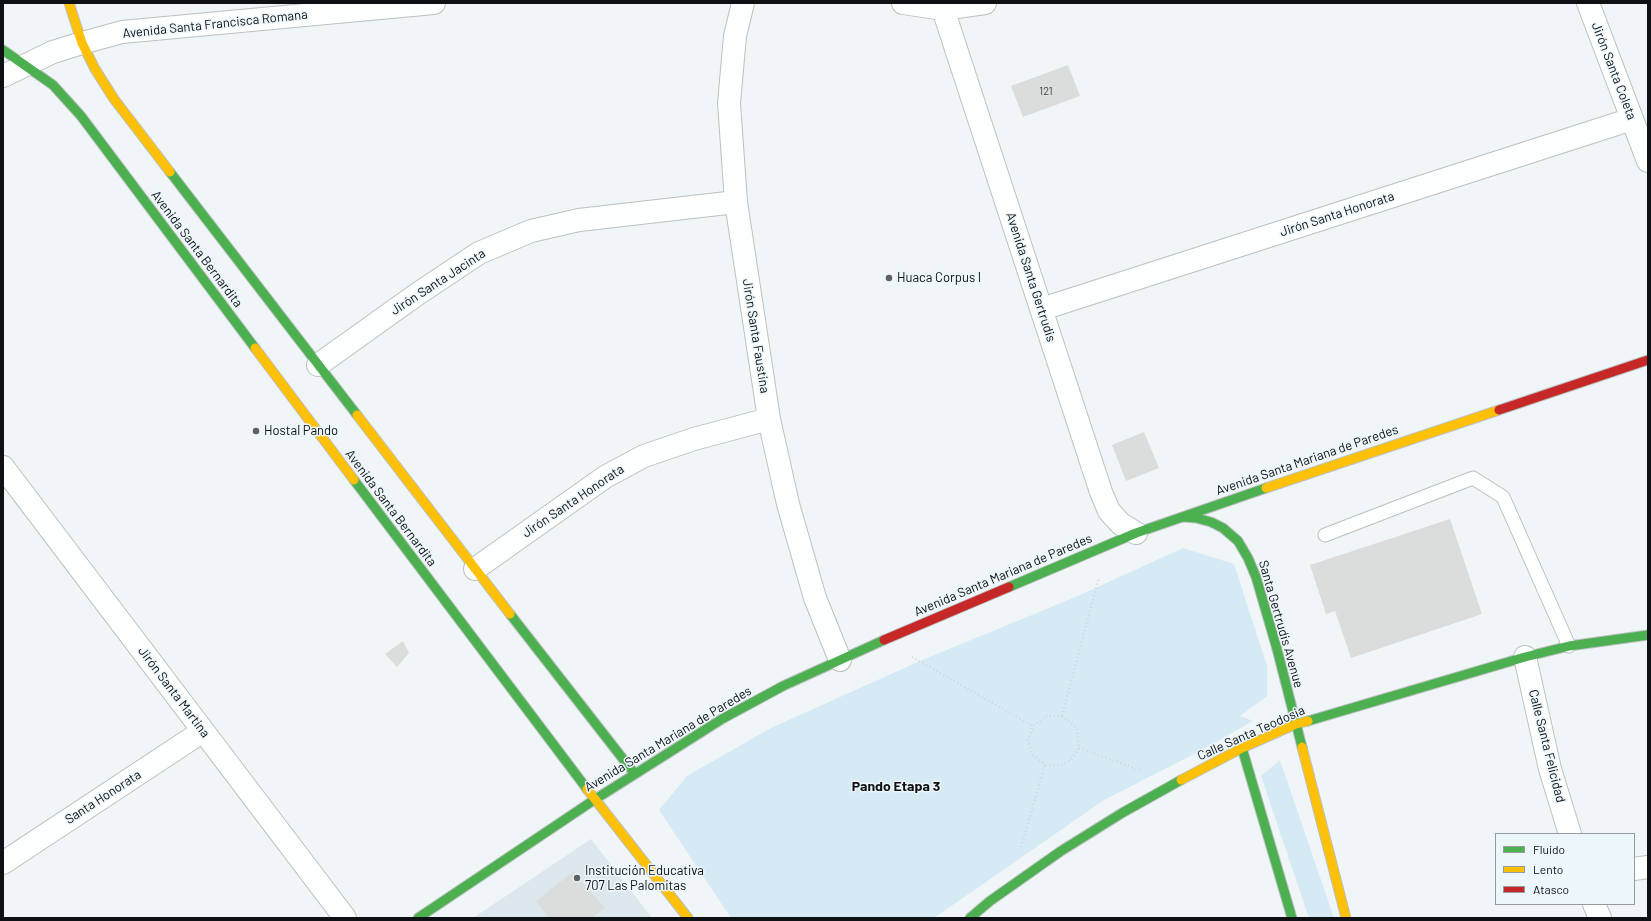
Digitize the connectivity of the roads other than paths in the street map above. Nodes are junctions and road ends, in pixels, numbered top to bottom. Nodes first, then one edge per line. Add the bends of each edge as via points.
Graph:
1 (69, 3) edge
2 (434, 3) edge
3 (743, 3) edge
4 (903, 3) edge
5 (985, 3) edge
6 (1588, 3) edge
7 (943, 9) junction
8 (82, 43) junction
9 (3, 50) edge
10 (25, 64) junction
11 (3, 76) edge
12 (1632, 119) junction
13 (1648, 161) edge
14 (736, 202) junction
15 (1042, 309) junction
16 (1648, 360) edge
17 (318, 365) junction
18 (769, 418) junction
19 (3, 467) edge
20 (1181, 517) junction
21 (1136, 533) junction
22 (1325, 535) dead end
23 (475, 569) junction
24 (1648, 635) edge
25 (1569, 646) junction
26 (1525, 657) junction
27 (840, 660) junction
28 (1296, 724) junction
29 (203, 731) junction
30 (1242, 748) junction
31 (634, 773) junction
32 (594, 800) junction
33 (1570, 833) edge
34 (6, 853) edge
35 (1648, 867) edge
36 (1635, 869) edge
37 (1594, 905) edge
38 (345, 918) edge
39 (418, 918) edge
40 (688, 918) edge
41 (970, 918) edge
42 (1292, 918) edge
43 (1346, 918) edge
44 (1600, 918) edge

1 - 8 main road, Avenida Santa Bernardita
2 - 8 street, Avenida Santa Francisca Romana via 122,32
3 - 14 street, Jirón Santa Faustina via 735,36 729,103
4 - 7 street
5 - 7 street
6 - 12 street, Jirón Santa Coleta
7 - 15 street, Avenida Santa Gertrudis
8 - 10 street, Avenida Santa Francisca Romana
8 - 17 main road, Avenida Santa Bernardita via 114,98
9 - 10 main road, Avenida Santa Bernardita
10 - 11 street, Avenida Santa Francisca Romana
10 - 32 main road, Avenida Santa Bernardita via 53,85 81,116
12 - 13 street, Jirón Santa Coleta
12 - 15 street, Jirón Santa Honorata
14 - 17 street, Jirón Santa Jacinta via 580,220 531,231 479,253
14 - 18 street, Jirón Santa Faustina
15 - 21 street, Avenida Santa Gertrudis via 1101,492 1109,511 1121,524
16 - 20 main road, Avenida Santa Mariana de Paredes
17 - 23 main road, Avenida Santa Bernardita
18 - 23 street, Jirón Santa Honorata via 694,438 644,456 605,477
18 - 27 street, Jirón Santa Faustina via 788,504 815,598
19 - 29 street, Jirón Santa Martina
20 - 21 main road, Avenida Santa Mariana de Paredes
20 - 28 main road, Santa Gertrudis Avenue via 1196,518 1223,528 1238,541 1248,558 1277,649
21 - 27 main road, Avenida Santa Mariana de Paredes
22 - 25 lane via 1473,478 1503,498
23 - 31 main road, Avenida Santa Bernardita
24 - 25 main road, Calle Santa Teodosia
25 - 26 main road, Calle Santa Teodosia
26 - 28 main road, Calle Santa Teodosia
26 - 33 street, Calle Santa Felicidad via 1550,769
27 - 31 main road, Avenida Santa Mariana de Paredes via 783,686 722,719
28 - 30 main road, Calle Santa Teodosia
28 - 43 main road, Santa Gertrudis Avenue
29 - 34 street, Santa Honorata
29 - 38 street, Jirón Santa Martina
30 - 41 main road, Calle Santa Teodosia via 1176,782 1061,851
30 - 42 main road
31 - 32 main road, Avenida Santa Mariana de Paredes
32 - 39 main road, Avenida Santa Mariana de Paredes
32 - 40 main road, Avenida Santa Bernardita
35 - 36 street
37 - 44 street

